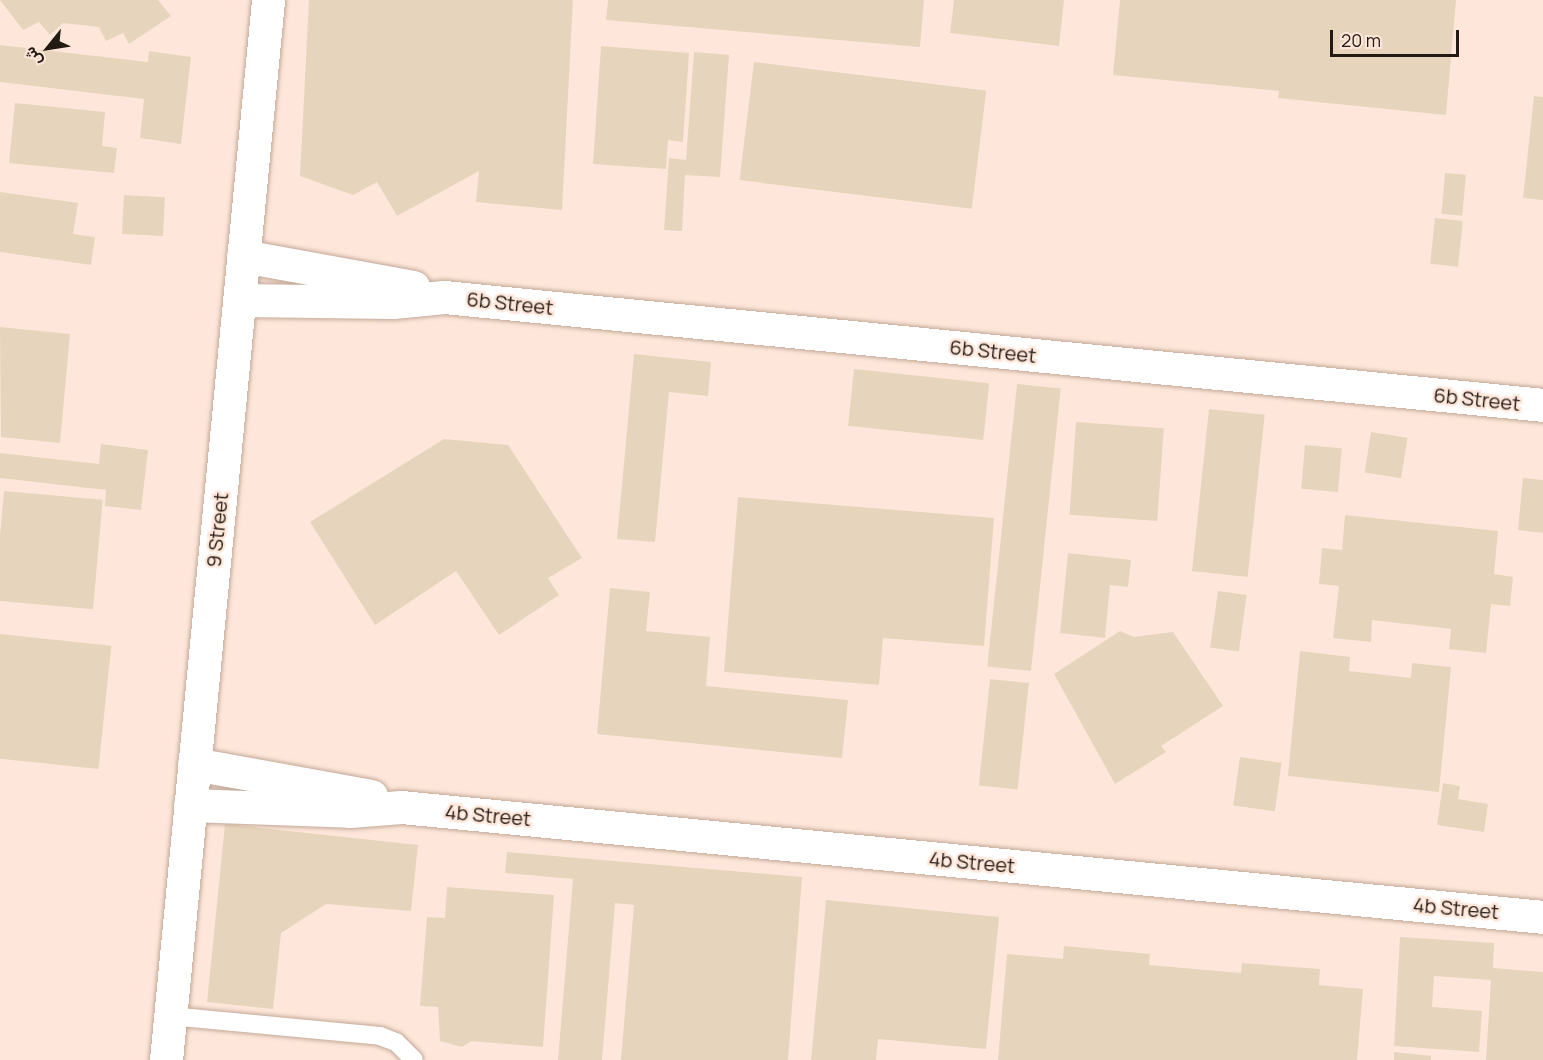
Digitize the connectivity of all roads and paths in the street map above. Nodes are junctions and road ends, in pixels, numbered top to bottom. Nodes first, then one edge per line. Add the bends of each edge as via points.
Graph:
1 (268, 0) edge
2 (243, 256) junction
3 (444, 297) junction
4 (239, 300) junction
5 (1543, 405) edge
6 (194, 764) junction
7 (190, 805) junction
8 (401, 807) junction
9 (1543, 916) edge
10 (170, 1016) junction
11 (166, 1060) edge
12 (414, 1060) edge

1 - 2 street, 9 Street
2 - 3 street, 6b Street via 397,283
2 - 4 street, 9 Street
3 - 4 street, 6b Street via 393,302
3 - 5 street, 6b Street
4 - 6 street, 9 Street
6 - 7 street, 9 Street
6 - 8 street, 4b Street via 354,792
7 - 8 street, 4b Street via 350,811
7 - 10 street, 9 Street
8 - 9 street, 4b Street
10 - 11 street, 9 Street
10 - 12 lane via 380,1036 396,1042

